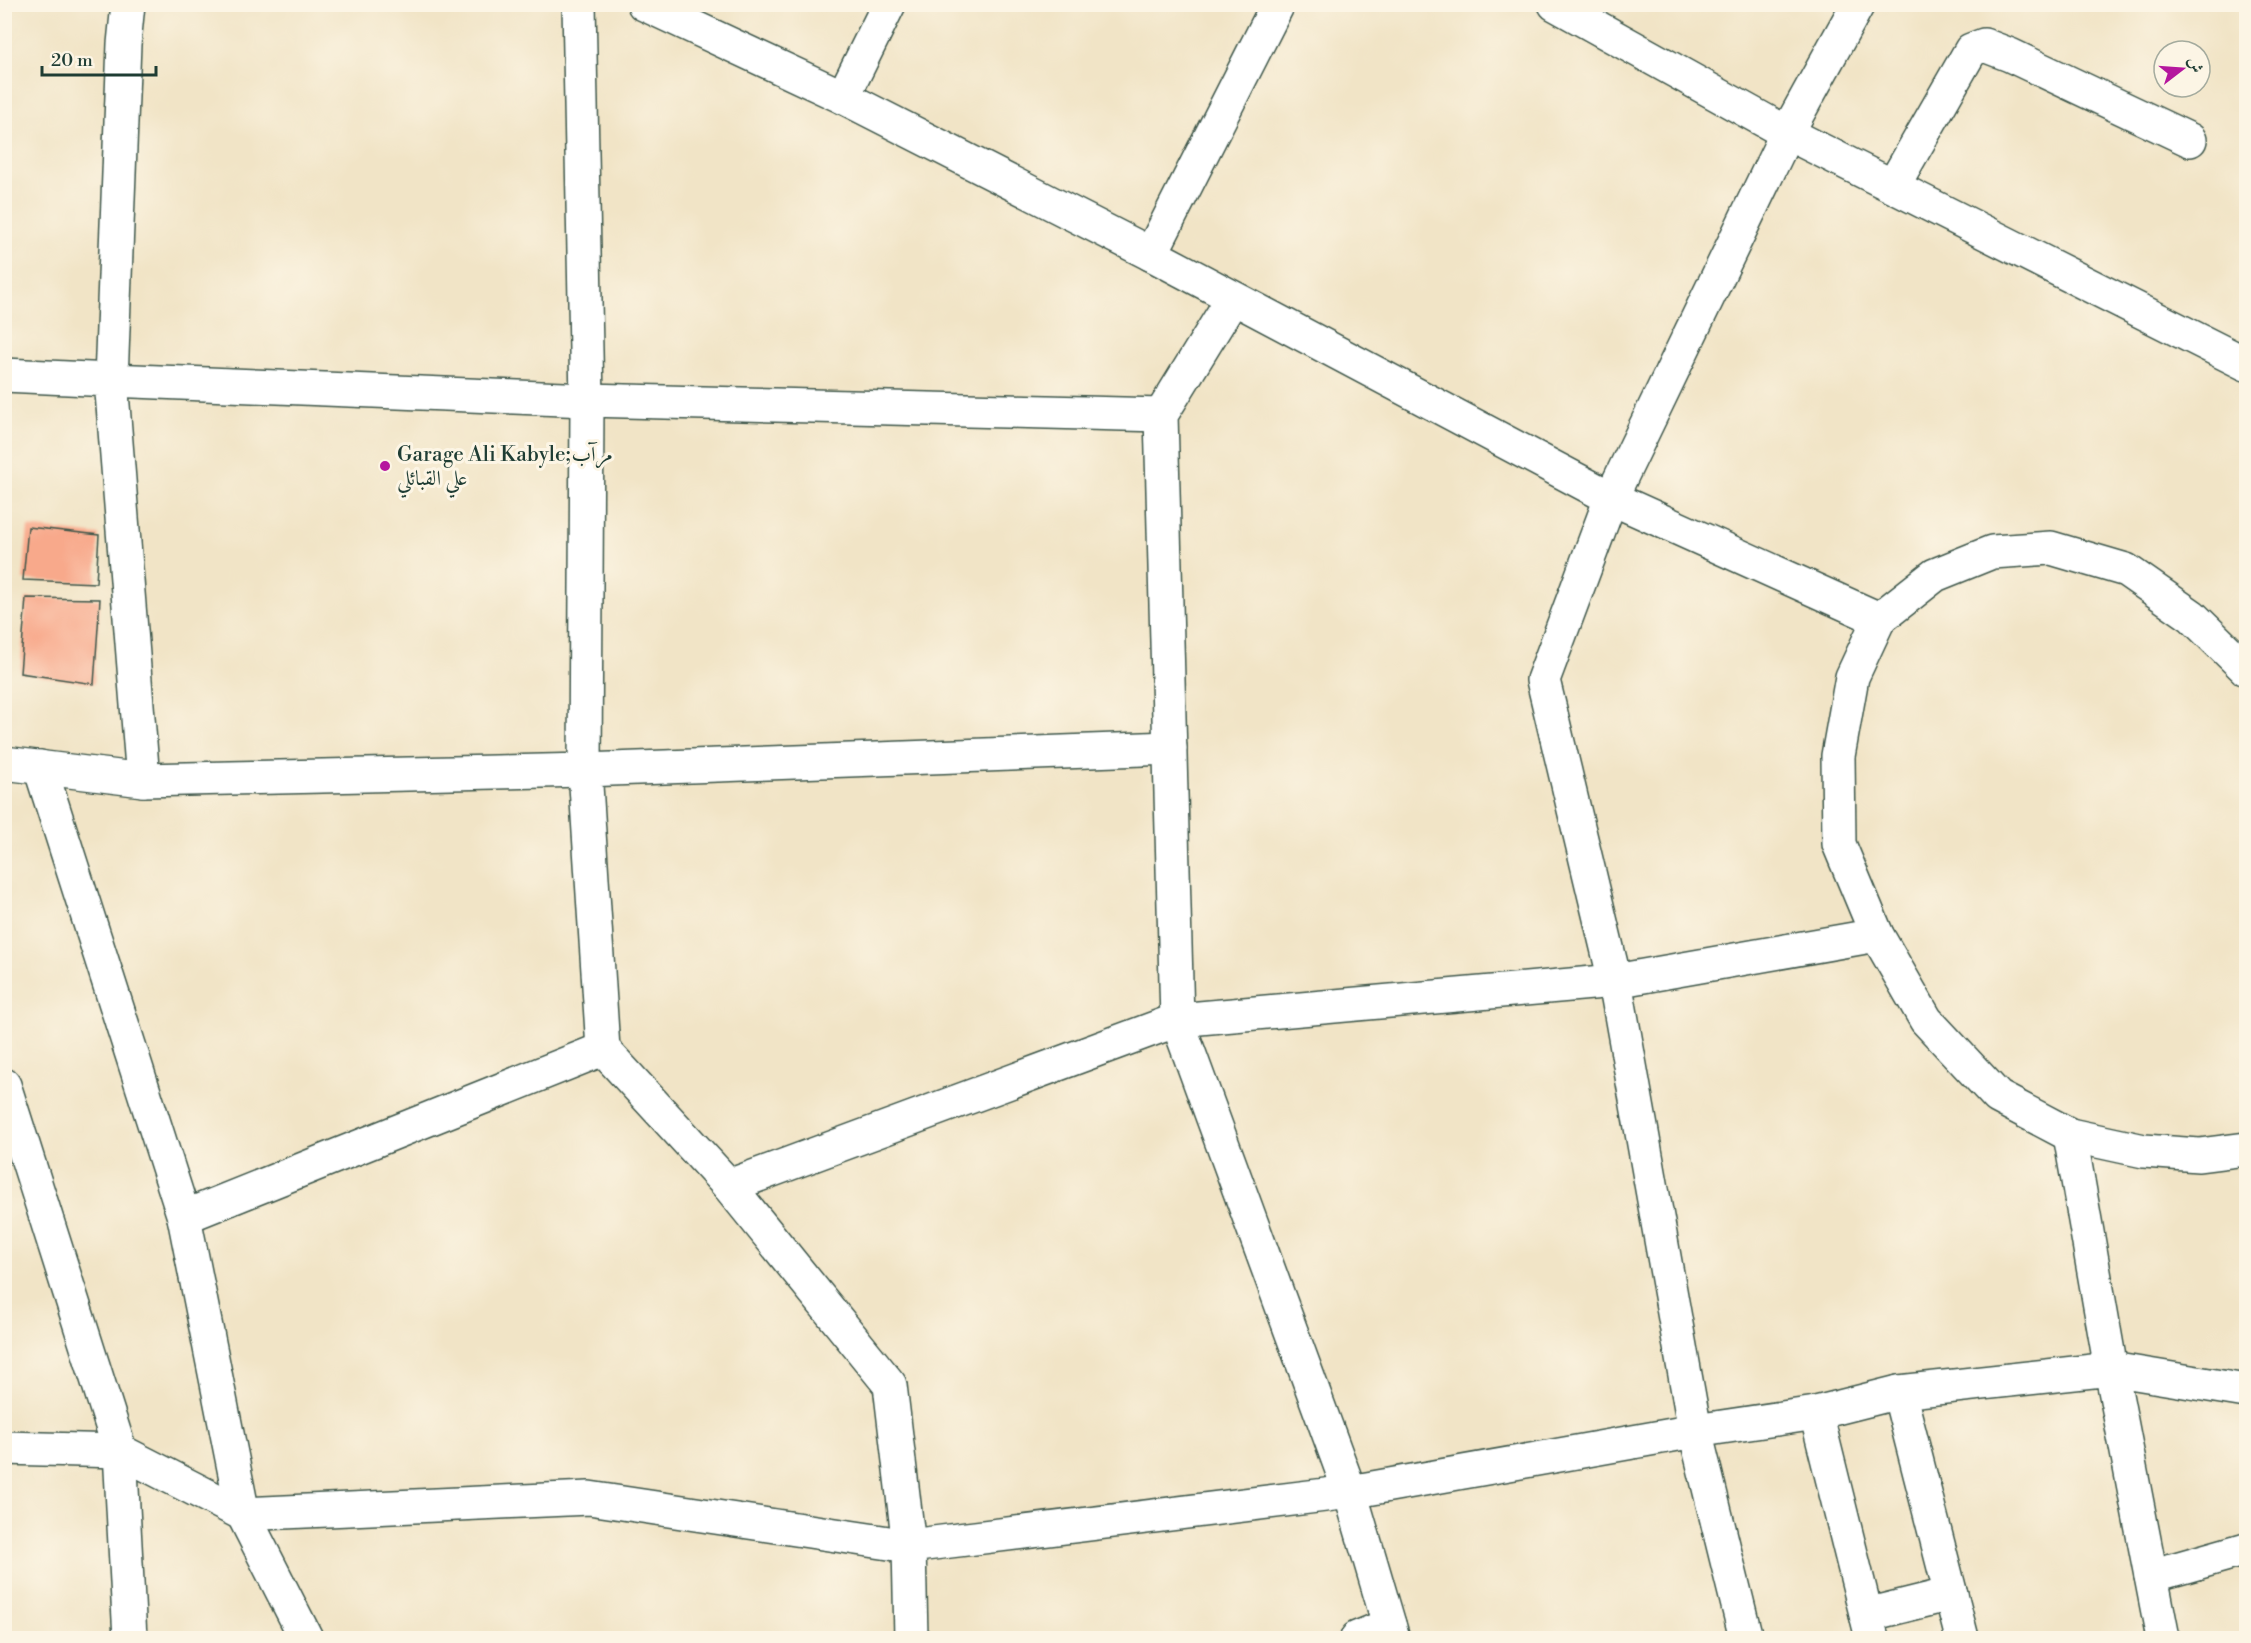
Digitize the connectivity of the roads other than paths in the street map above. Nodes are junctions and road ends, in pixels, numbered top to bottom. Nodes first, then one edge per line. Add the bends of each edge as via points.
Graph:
1 (128, 4) edge
2 (579, 4) edge
3 (644, 4) edge
4 (888, 4) edge
5 (1278, 4) edge
6 (1555, 4) edge
7 (1858, 4) edge
8 (843, 98) junction
9 (1787, 133) junction
10 (2190, 140) dead end
11 (1893, 186) junction
12 (1151, 254) junction
13 (1233, 298) junction
14 (2247, 364) edge
15 (4, 375) edge
16 (111, 380) junction
17 (587, 400) junction
18 (1161, 415) junction
19 (1611, 498) junction
20 (1879, 619) junction
21 (2246, 665) edge
22 (1170, 748) junction
23 (4, 763) edge
24 (40, 767) junction
25 (585, 770) junction
26 (143, 780) junction
27 (1876, 935) junction
28 (1615, 981) junction
29 (1177, 1020) junction
30 (603, 1049) junction
31 (4, 1085) edge
32 (2070, 1136) junction
33 (2247, 1149) edge
34 (729, 1186) junction
35 (184, 1216) junction
36 (2111, 1369) junction
37 (2247, 1391) edge
38 (1899, 1392) junction
39 (1816, 1413) junction
40 (1695, 1431) junction
41 (4, 1448) edge
42 (120, 1451) junction
43 (1350, 1492) junction
44 (243, 1514) junction
45 (909, 1546) junction
46 (2247, 1549) edge
47 (2151, 1576) junction
48 (1951, 1594) junction
49 (1869, 1627) edge
50 (1391, 1631) edge
51 (130, 1638) edge
52 (306, 1638) edge
53 (911, 1638) edge
54 (1357, 1638) edge
55 (1746, 1638) edge
56 (1962, 1638) edge
57 (2163, 1638) edge

1 - 16 street
2 - 17 street
3 - 8 street
4 - 8 street
5 - 12 street
6 - 9 street
7 - 9 street
8 - 12 street
9 - 11 street
9 - 19 street
10 - 11 street via 1984,45 1971,50
11 - 14 street
12 - 13 street
13 - 18 street
13 - 19 street
15 - 16 street
16 - 17 street
16 - 26 street
17 - 18 street
17 - 25 street
18 - 22 street
19 - 20 street
19 - 28 street via 1543,680
20 - 21 street via 1935,574 1992,552 2051,548 2126,570 2192,616
20 - 27 street via 1852,677 1838,756 1839,844
22 - 25 street
22 - 29 street
23 - 24 street
24 - 26 street
24 - 35 street
25 - 26 street
25 - 30 street
27 - 28 street
27 - 32 street via 1926,1020 1998,1097
28 - 29 street
28 - 40 street
29 - 34 street
29 - 43 street
30 - 34 street
30 - 35 street
31 - 42 street
32 - 33 street via 2199,1155
32 - 36 street
34 - 45 street via 890,1385
35 - 44 street
36 - 37 street
36 - 38 street
36 - 47 street
38 - 39 street
38 - 48 street
39 - 40 street
39 - 49 street
40 - 43 street
40 - 55 street
41 - 42 street
42 - 44 street
42 - 51 street
43 - 45 street
43 - 50 street
44 - 45 street via 589,1498
44 - 52 street
45 - 53 street
46 - 47 street
47 - 57 street
48 - 49 street
48 - 56 street
50 - 54 street

